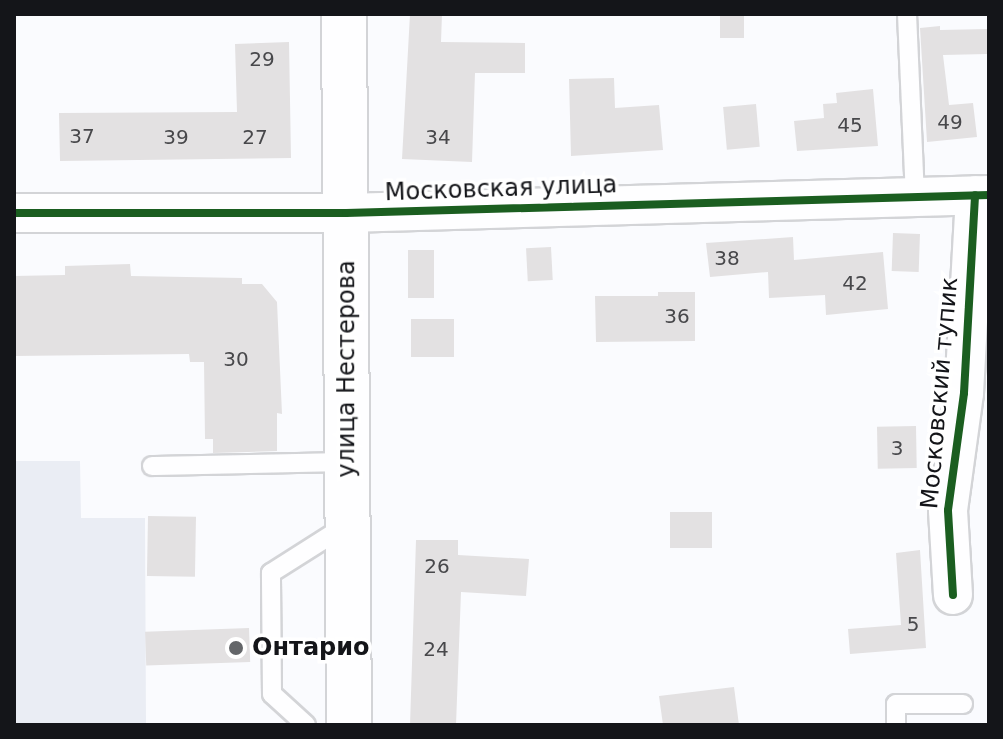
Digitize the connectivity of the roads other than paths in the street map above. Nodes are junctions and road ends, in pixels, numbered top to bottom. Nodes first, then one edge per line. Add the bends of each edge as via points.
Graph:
1 (344, 14) edge
2 (907, 14) edge
3 (982, 195) edge
4 (915, 196) junction
5 (14, 213) edge
6 (346, 213) junction
7 (347, 462) junction
8 (152, 466) dead end
9 (348, 524) junction
10 (953, 595) dead end
11 (963, 704) dead end
12 (306, 725) edge
13 (349, 725) edge
14 (896, 725) edge

1 - 6 main road, улица Нестерова
2 - 4 lane
3 - 4 street, Московская улица
3 - 10 street, Московский тупик via 948,510
4 - 6 street, Московская улица
5 - 6 street, Московская улица
6 - 7 main road, улица Нестерова
7 - 8 lane
7 - 9 main road, улица Нестерова
9 - 12 lane via 271,573 272,694
9 - 13 main road, улица Нестерова
11 - 14 lane via 896,704

